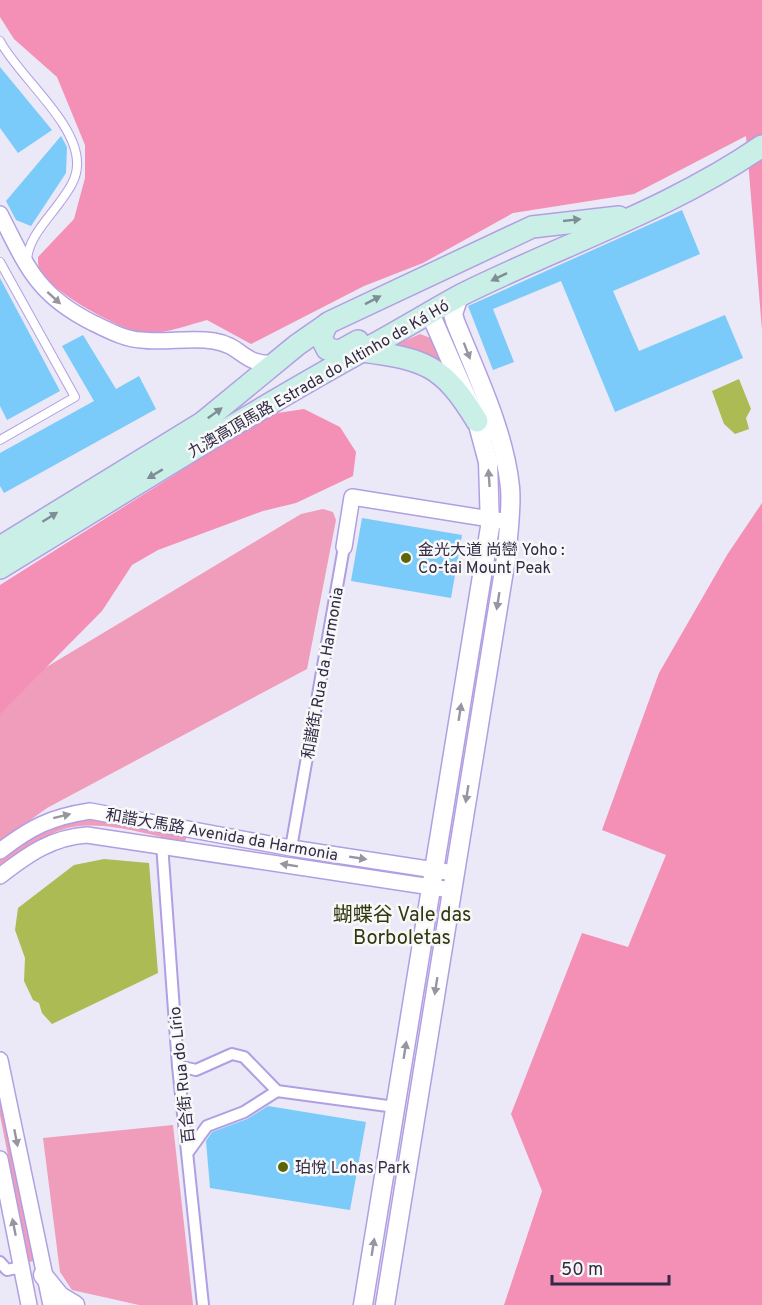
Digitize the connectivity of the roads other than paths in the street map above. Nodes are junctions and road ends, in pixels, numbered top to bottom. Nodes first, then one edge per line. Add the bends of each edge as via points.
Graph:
1 (0, 41) edge
2 (762, 146) edge
3 (648, 210) junction
4 (0, 214) edge
5 (36, 236) junction
6 (13, 239) junction
7 (489, 246) junction
8 (537, 258) junction
9 (0, 262) edge
10 (27, 268) junction
11 (459, 296) junction
12 (430, 313) junction
13 (327, 324) junction
14 (362, 351) junction
15 (276, 363) junction
16 (477, 421) junction
17 (0, 440) edge
18 (490, 519) junction
19 (509, 522) junction
20 (0, 547) edge
21 (344, 547) joint
22 (0, 568) edge
23 (162, 844) junction
24 (291, 848) junction
25 (0, 851) edge
26 (0, 876) edge
27 (433, 878) junction
28 (452, 881) junction
29 (0, 1060) edge
30 (178, 1066) junction
31 (277, 1091) junction
32 (396, 1107) junction
33 (189, 1152) junction
34 (0, 1159) edge
35 (0, 1262) edge
36 (22, 1267) junction
37 (43, 1275) junction
38 (29, 1305) edge
39 (51, 1305) edge
40 (75, 1305) edge
41 (203, 1305) edge
42 (363, 1305) edge
43 (385, 1305) edge

1 - 5 lane via 64,126 77,157 76,175 69,190
2 - 3 main road, 九澳高頂馬路 Estrada do Altinho de Ká Hó
7 -> 3 main road, 九澳高頂馬路 Estrada do Altinho de Ká Hó via 532,227
3 - 8 main road, 九澳高頂馬路 Estrada do Altinho de Ká Hó
4 - 6 street
5 - 6 lane via 23,245
5 - 10 lane via 29,249
6 - 10 street
7 - 8 main road via 531,236 541,245
13 -> 7 main road, 九澳高頂馬路 Estrada do Altinho de Ká Hó
8 -> 11 main road, 九澳高頂馬路 Estrada do Altinho de Ká Hó
9 - 17 lane via 75,397
10 -> 15 street via 60,304 116,334 140,340 212,341 232,346 252,362
11 - 12 main road, 九澳高頂馬路 Estrada do Altinho de Ká Hó
11 -> 19 street via 453,314 502,442 510,488
12 - 13 main road via 406,317 340,351 324,346 321,337
12 - 14 main road, 九澳高頂馬路 Estrada do Altinho de Ká Hó
12 - 16 street
13 - 15 main road, 九澳高頂馬路 Estrada do Altinho de Ká Hó
14 - 16 main road via 412,360 441,374 460,393
14 -> 22 main road, 九澳高頂馬路 Estrada do Altinho de Ká Hó
20 -> 15 main road, 九澳高頂馬路 Estrada do Altinho de Ká Hó via 202,423
18 -> 16 street via 488,462
18 - 19 street
18 - 21 street, 和諧街 Rua da Harmonia via 352,497
27 -> 18 street
19 -> 28 street
21 - 24 street, 和諧街 Rua da Harmonia
23 - 26 street, 和諧大馬路 Avenida da Harmonia via 104,835 71,836 39,849
27 -> 23 street, 和諧大馬路 Avenida da Harmonia
23 - 30 street, 百合街 Rua do Lírio
25 -> 24 street, 和諧大馬路 Avenida da Harmonia via 40,823 90,811
24 -> 27 street, 和諧大馬路 Avenida da Harmonia
27 - 28 street, 和諧大馬路 Avenida da Harmonia
32 -> 27 street
28 -> 43 street
29 -> 37 street
30 - 31 street via 196,1070 222,1058 244,1057
30 - 33 street, 百合街 Rua do Lírio
31 - 32 street
31 - 33 street via 244,1112 207,1126
42 -> 32 street
33 - 41 street, 百合街 Rua do Lírio
36 -> 34 street
35 - 36 street via 7,1270
36 - 38 street
37 - 39 street
37 - 40 street via 60,1296

